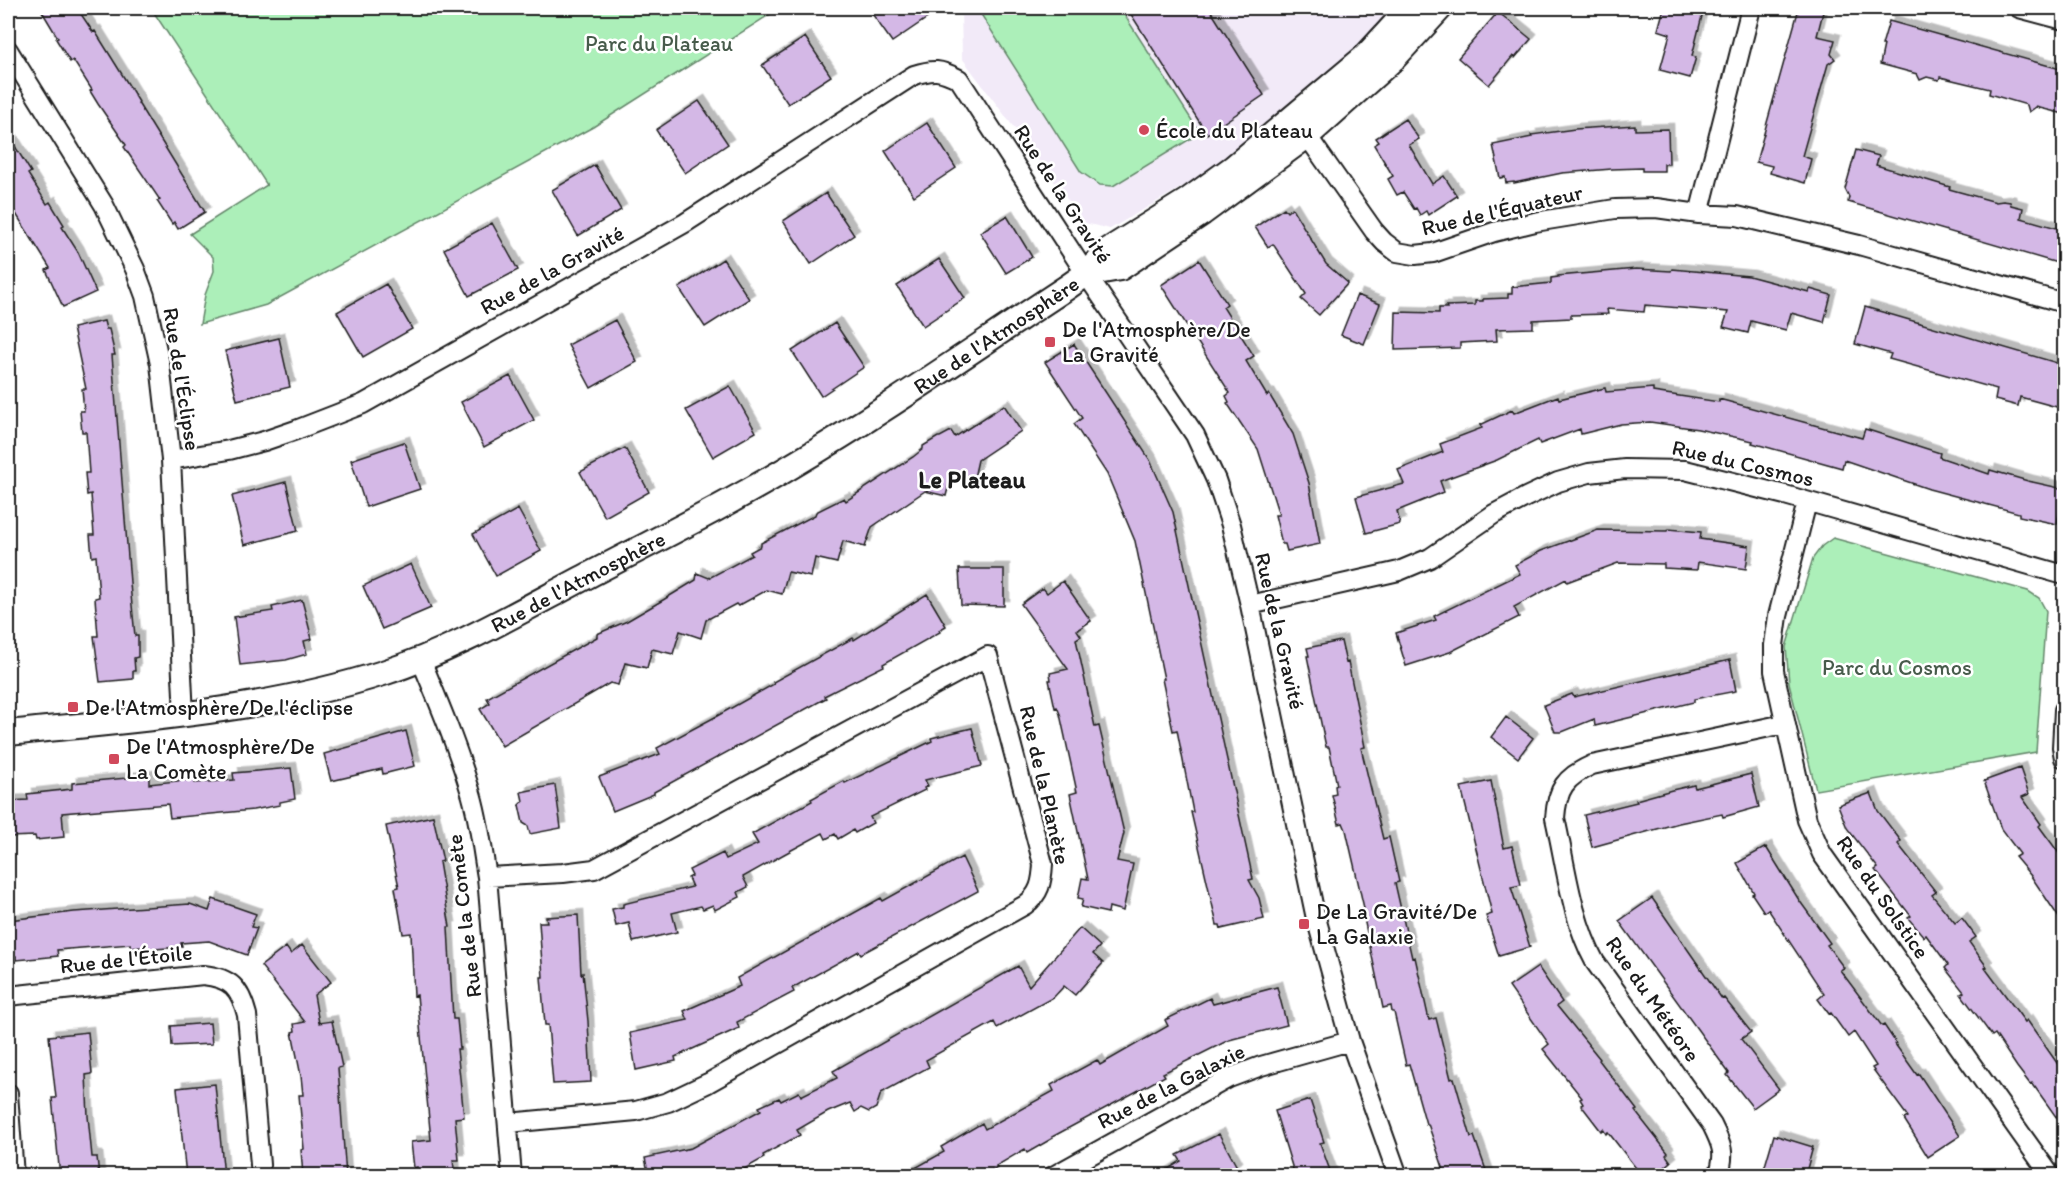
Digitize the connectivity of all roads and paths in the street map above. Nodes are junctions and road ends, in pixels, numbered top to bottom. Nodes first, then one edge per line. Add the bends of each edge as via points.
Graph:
1 (1410, 8) edge
2 (1440, 8) edge
3 (1751, 8) edge
4 (2019, 8) edge
5 (2064, 20) edge
6 (8, 50) edge
7 (1300, 126) junction
8 (1699, 214) junction
9 (1086, 274) junction
10 (2064, 303) edge
11 (171, 460) junction
12 (1807, 502) junction
13 (2064, 575) edge
14 (1250, 605) junction
15 (421, 660) junction
16 (2064, 710) edge
17 (184, 715) junction
18 (1785, 724) junction
19 (8, 733) edge
20 (2064, 758) edge
21 (487, 877) junction
22 (8, 996) edge
23 (1350, 1041) junction
24 (8, 1093) edge
25 (508, 1123) junction
26 (14, 1176) edge
27 (261, 1176) edge
28 (512, 1176) edge
29 (1053, 1176) edge
30 (1398, 1176) edge
31 (1718, 1176) edge
32 (2051, 1176) edge

1 - 7 street, Rue de l'Atmosphère
2 - 7 street, Rue de l'Atmosphère via 1393,59
3 - 8 street
4 - 5 street
6 - 11 street, Rue de l'Éclipse via 104,205 135,269 160,364
7 - 8 street, Rue de l'Équateur via 1374,231 1397,252 1433,253 1535,222 1615,209 1656,208
7 - 9 street, Rue de l'Atmosphère via 1203,213 1120,268
8 - 10 street, Rue de l'Équateur via 1737,216 1859,245
9 - 11 street, Rue de la Gravité via 959,79 931,70 914,75 686,223 363,404 264,441
9 - 14 street, Rue de la Gravité via 1196,435 1231,525
9 - 15 street, Rue de l'Atmosphère via 795,464 506,619
11 - 17 street, Rue de l'Éclipse
12 - 13 street, Rue du Cosmos
12 - 14 street, Rue du Cosmos via 1685,470 1589,473 1526,497 1430,558 1399,571
12 - 18 street, Rue du Solstice via 1774,645 1774,671
14 - 23 street, Rue de la Gravité via 1315,914
15 - 17 street, Rue de l'Atmosphère via 289,698
15 - 21 street, Rue de la Comète via 471,792
16 - 20 street
17 - 19 street, Rue de l'Atmosphère
18 - 31 street, Rue du Météore via 1592,765 1575,772 1556,803 1555,818 1586,944 1712,1125 1724,1159
18 - 32 street, Rue du Solstice via 1807,820 1822,854
21 - 25 street, Rue de la Comète
21 - 25 street, Rue de la Planète via 594,869 988,656 1043,864 1036,898 708,1083 668,1102 636,1111
22 - 27 street, Rue de l'Étoile via 203,975 219,976 232,984 243,998 248,1015
23 - 29 street, Rue de la Galaxie via 1229,1078
23 - 30 street, Rue de la Gravité
24 - 26 street
25 - 28 street, Rue de la Comète

